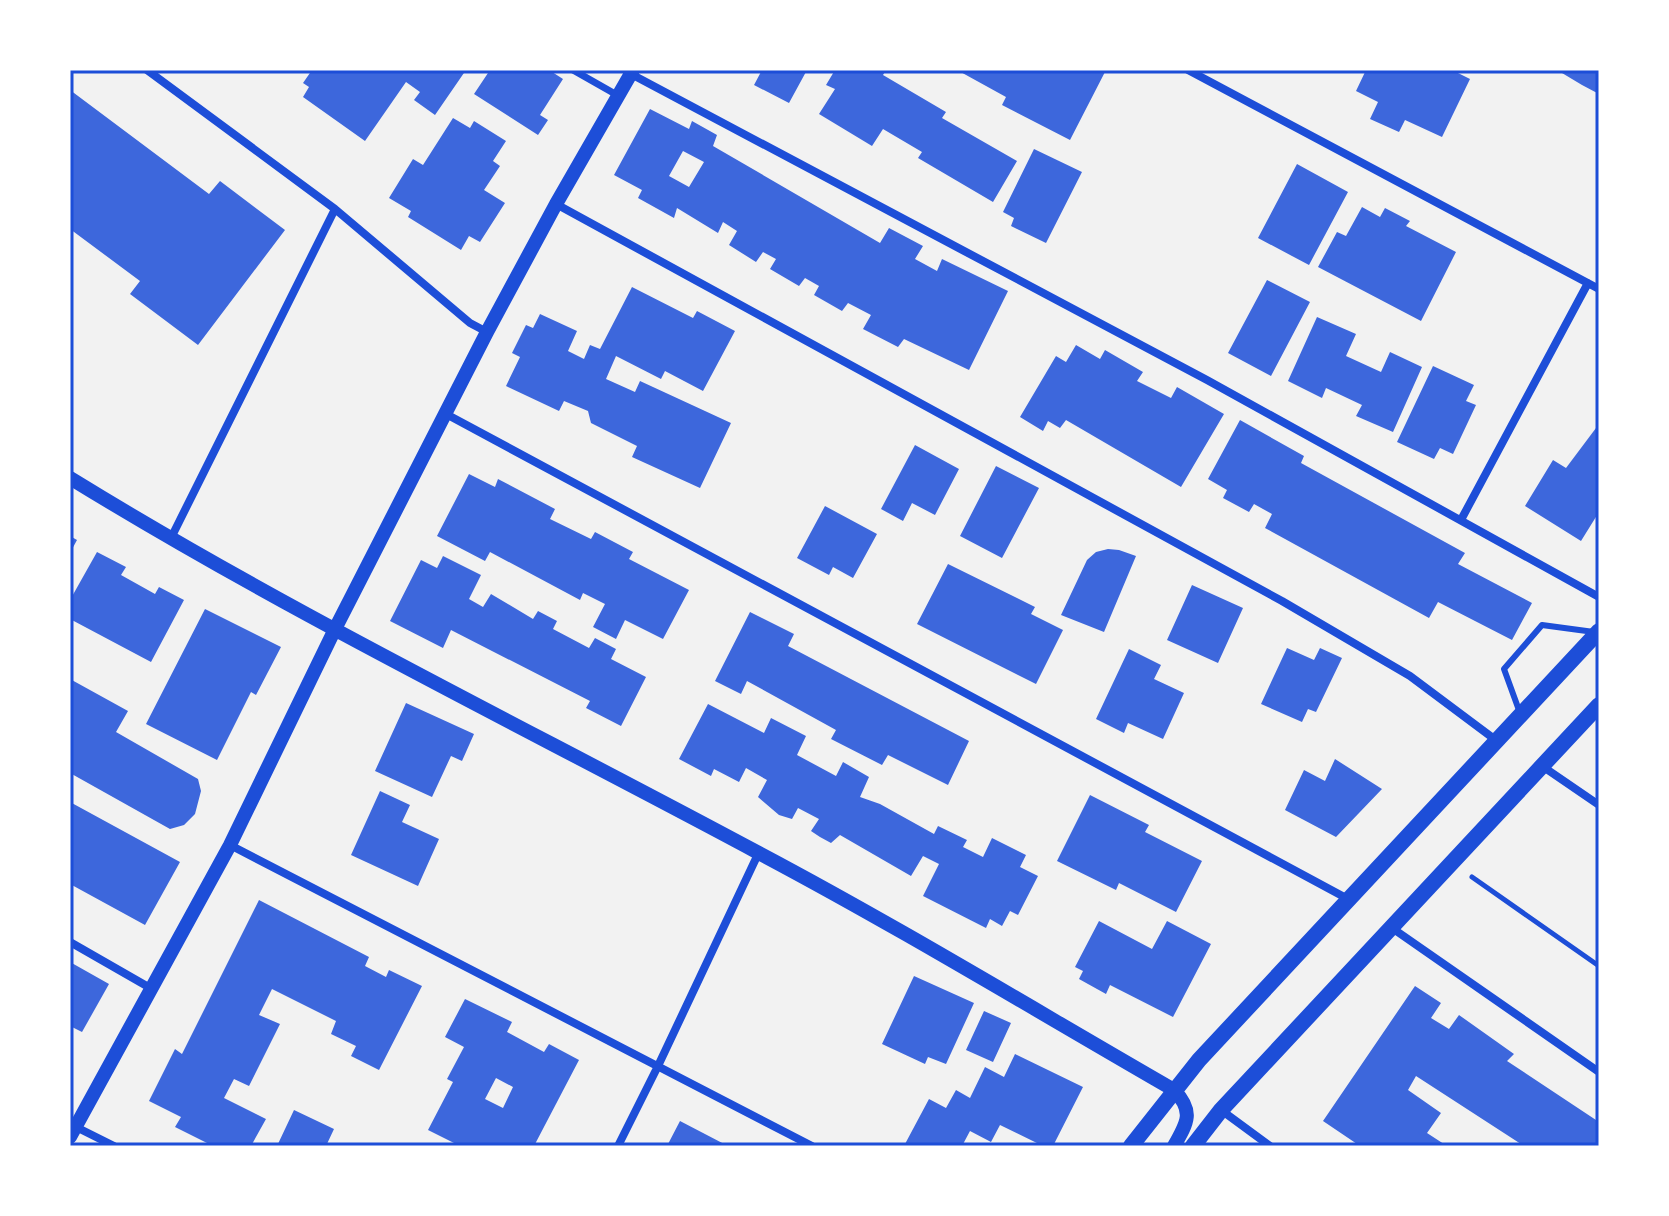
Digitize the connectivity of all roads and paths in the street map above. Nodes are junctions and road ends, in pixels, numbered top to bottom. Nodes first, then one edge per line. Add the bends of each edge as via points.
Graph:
1 (147, 70) edge
2 (573, 70) edge
3 (1188, 70) edge
4 (632, 72) edge
5 (617, 95) junction
6 (556, 204) junction
7 (335, 209) junction
8 (1588, 283) junction
9 (1599, 289) edge
10 (487, 332) junction
11 (446, 414) junction
12 (70, 478) edge
13 (1462, 518) junction
14 (171, 538) junction
15 (1599, 597) edge
16 (335, 629) junction
17 (1598, 632) edge
18 (1599, 705) edge
19 (1520, 715) junction
20 (1497, 741) junction
21 (1542, 766) junction
22 (1599, 805) edge
23 (230, 845) junction
24 (759, 852) junction
25 (1451, 863) junction
26 (1349, 899) junction
27 (1391, 928) junction
28 (70, 942) edge
29 (1599, 966) edge
30 (152, 989) junction
31 (658, 1066) junction
32 (1599, 1072) edge
33 (1174, 1090) junction
34 (1221, 1110) junction
35 (73, 1132) edge
36 (114, 1146) edge
37 (618, 1146) edge
38 (812, 1146) edge
39 (1131, 1146) edge
40 (1174, 1146) edge
41 (1193, 1146) edge
42 (1270, 1146) edge

1 - 7 street
2 - 5 street
3 - 8 street
4 - 5 street
4 - 13 street
5 - 6 street
6 - 10 street
6 - 20 street via 1282,601 1410,676
7 - 10 street
7 - 14 street
8 - 9 street
8 - 13 street
10 - 11 street
11 - 16 street
11 - 26 street
12 - 14 street
13 - 15 street
14 - 16 street
16 - 23 street
16 - 24 street
17 - 19 main road
17 - 19 lane via 1542,625 1504,669
18 - 21 main road
19 - 20 main road
20 - 26 main road
21 - 22 street
21 - 25 main road
23 - 30 street
23 - 31 street
24 - 31 street
24 - 33 street
25 - 27 main road
25 - 29 path
26 - 33 main road
27 - 32 street
27 - 34 main road
28 - 30 street
30 - 35 street
31 - 37 street
31 - 38 street
33 - 39 main road
33 - 40 street via 1186,1102 1188,1118
34 - 41 main road
34 - 42 street
35 - 36 street

